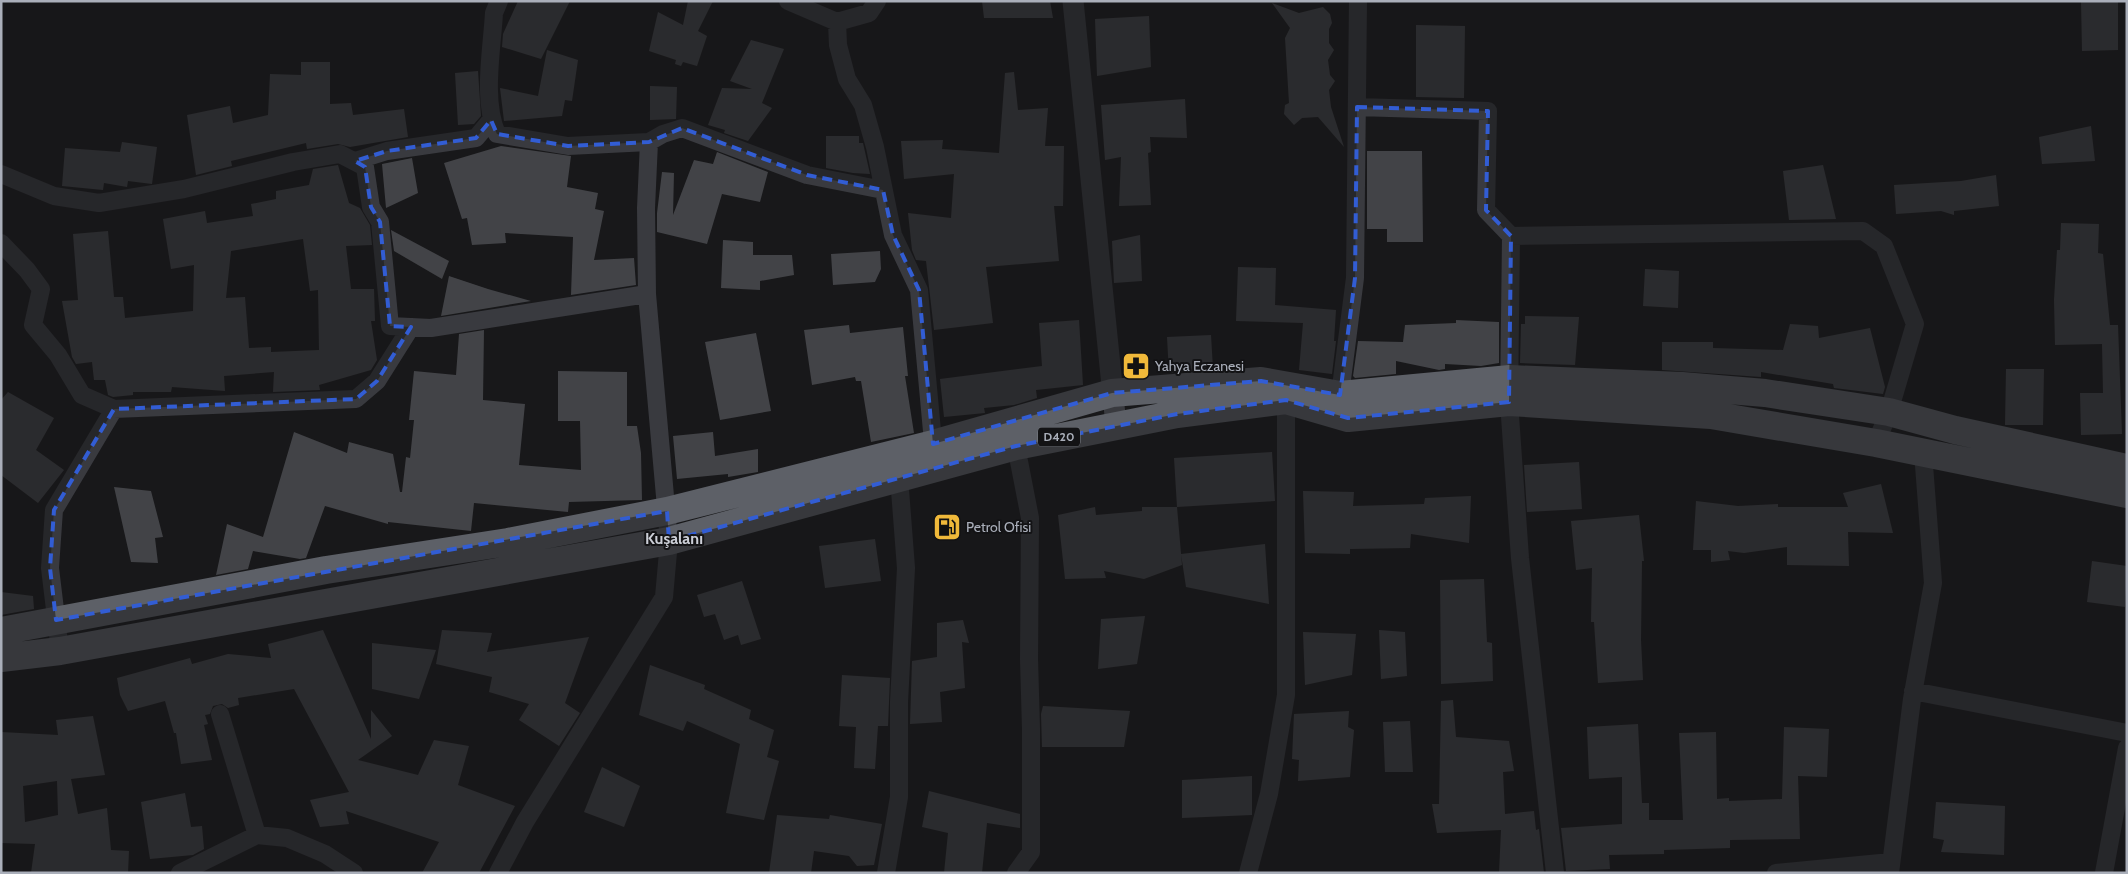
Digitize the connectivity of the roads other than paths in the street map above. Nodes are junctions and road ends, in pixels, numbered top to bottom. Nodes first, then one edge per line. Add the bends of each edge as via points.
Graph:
1 (500, 1) edge
2 (788, 1) edge
3 (877, 1) edge
4 (1073, 1) edge
5 (1358, 1) edge
6 (837, 22) junction
7 (1357, 107) junction
8 (491, 120) junction
9 (650, 142) junction
10 (355, 160) junction
11 (1, 174) edge
12 (883, 190) junction
13 (1511, 236) junction
14 (1, 243) edge
15 (647, 294) junction
16 (411, 327) junction
17 (1510, 391) junction
18 (1112, 393) junction
19 (1286, 400) junction
20 (1344, 406) junction
21 (114, 409) junction
22 (1889, 412) junction
23 (1116, 425) junction
24 (1876, 442) junction
25 (1016, 446) junction
26 (1923, 452) junction
27 (934, 456) junction
28 (2127, 468) edge
29 (899, 478) junction
30 (2127, 494) edge
31 (666, 511) junction
32 (669, 541) junction
33 (56, 620) junction
34 (1, 631) edge
35 (60, 651) junction
36 (1, 658) edge
37 (1913, 691) junction
38 (220, 714) dead end
39 (2127, 733) edge
40 (2127, 748) edge
41 (257, 835) junction
42 (1891, 867) edge
43 (180, 873) edge
44 (354, 873) edge
45 (498, 873) edge
46 (886, 873) edge
47 (1016, 873) edge
48 (1248, 873) edge
49 (1555, 873) edge
50 (1776, 873) edge
51 (2104, 873) edge

1 - 8 street via 494,13
2 - 6 street
3 - 6 street via 869,13
4 - 18 street
5 - 7 street
6 - 12 street via 838,45 847,79 863,106
7 - 13 street via 1488,111 1486,210
7 - 20 street via 1355,278
8 - 9 street via 497,134 568,146
8 - 10 street via 476,138 387,151
9 - 12 street via 682,128 807,175
9 - 15 street via 646,208
10 - 11 street via 340,154 184,189 99,203 54,196
10 - 16 street via 365,167 371,207 380,222 390,326
12 - 27 street via 893,235 919,290
13 - 17 street
13 - 22 street via 1863,231 1884,246 1915,324
14 - 21 street via 41,289 33,324 58,355 82,395
15 - 16 street via 431,328
15 - 31 street
16 - 21 street via 377,381 356,399
17 - 20 highway, D420
17 - 22 highway, D420 via 1682,386 1764,393
17 - 24 highway, D420 via 1712,415
17 - 49 street via 1520,558
18 - 20 highway, D420 via 1261,381
18 - 23 street
18 - 27 highway, D420
19 - 20 highway, D420
19 - 23 highway, D420
19 - 48 street via 1286,695 1269,794
21 - 33 street via 54,510 50,568
22 - 24 street
22 - 28 highway, D420
23 - 25 highway, D420
24 - 26 highway, D420
25 - 27 highway, D420
25 - 47 street via 1030,518 1032,729 1031,852
26 - 30 highway, D420
26 - 37 street via 1933,583
27 - 29 highway, D420
27 - 31 highway, D420
29 - 32 highway, D420
29 - 46 street via 906,568 899,702 899,797
31 - 32 street
31 - 33 highway, D420 via 508,542 326,570
32 - 35 highway, D420
32 - 45 street via 664,597 525,822
33 - 34 highway, D420
33 - 35 street
35 - 36 highway, D420
37 - 39 street
37 - 42 street
38 - 41 street
40 - 51 street
41 - 43 street
41 - 44 street via 288,838 325,854
42 - 50 street

